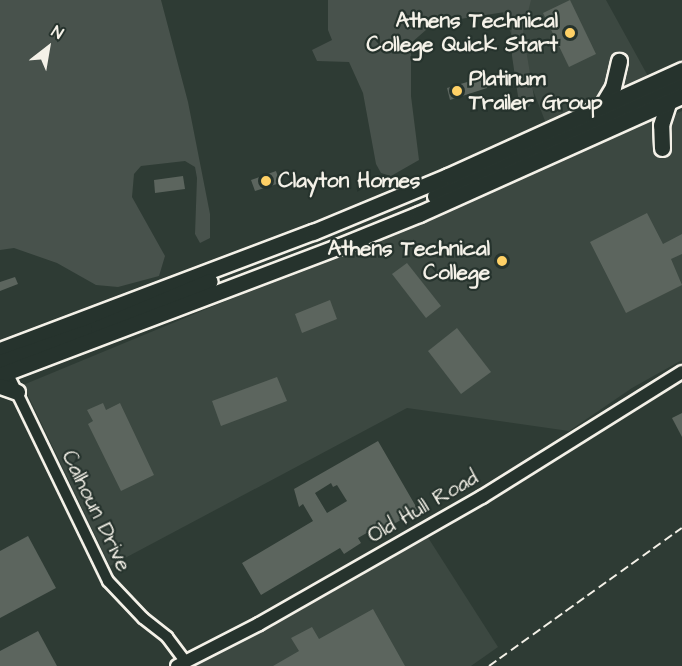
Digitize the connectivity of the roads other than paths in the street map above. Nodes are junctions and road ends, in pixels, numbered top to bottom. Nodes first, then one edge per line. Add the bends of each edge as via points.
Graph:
1 (619, 61) dead end
2 (682, 70) edge
3 (682, 84) edge
4 (675, 99) edge
5 (600, 108) junction
6 (662, 148) dead end
7 (385, 228) junction
8 (1, 367) edge
9 (682, 372) edge
10 (17, 392) joint
11 (181, 664) edge

1 - 5 highway via 613,87
2 - 5 highway
3 - 7 highway via 474,177 402,213
4 - 6 highway via 661,121
4 - 7 highway
5 - 8 highway via 448,176 253,255 227,274 165,302
7 - 8 highway
8 - 10 highway
9 - 11 main road, Old Hull Road via 482,497
10 - 11 street, Calhoun Drive via 108,581 167,637

